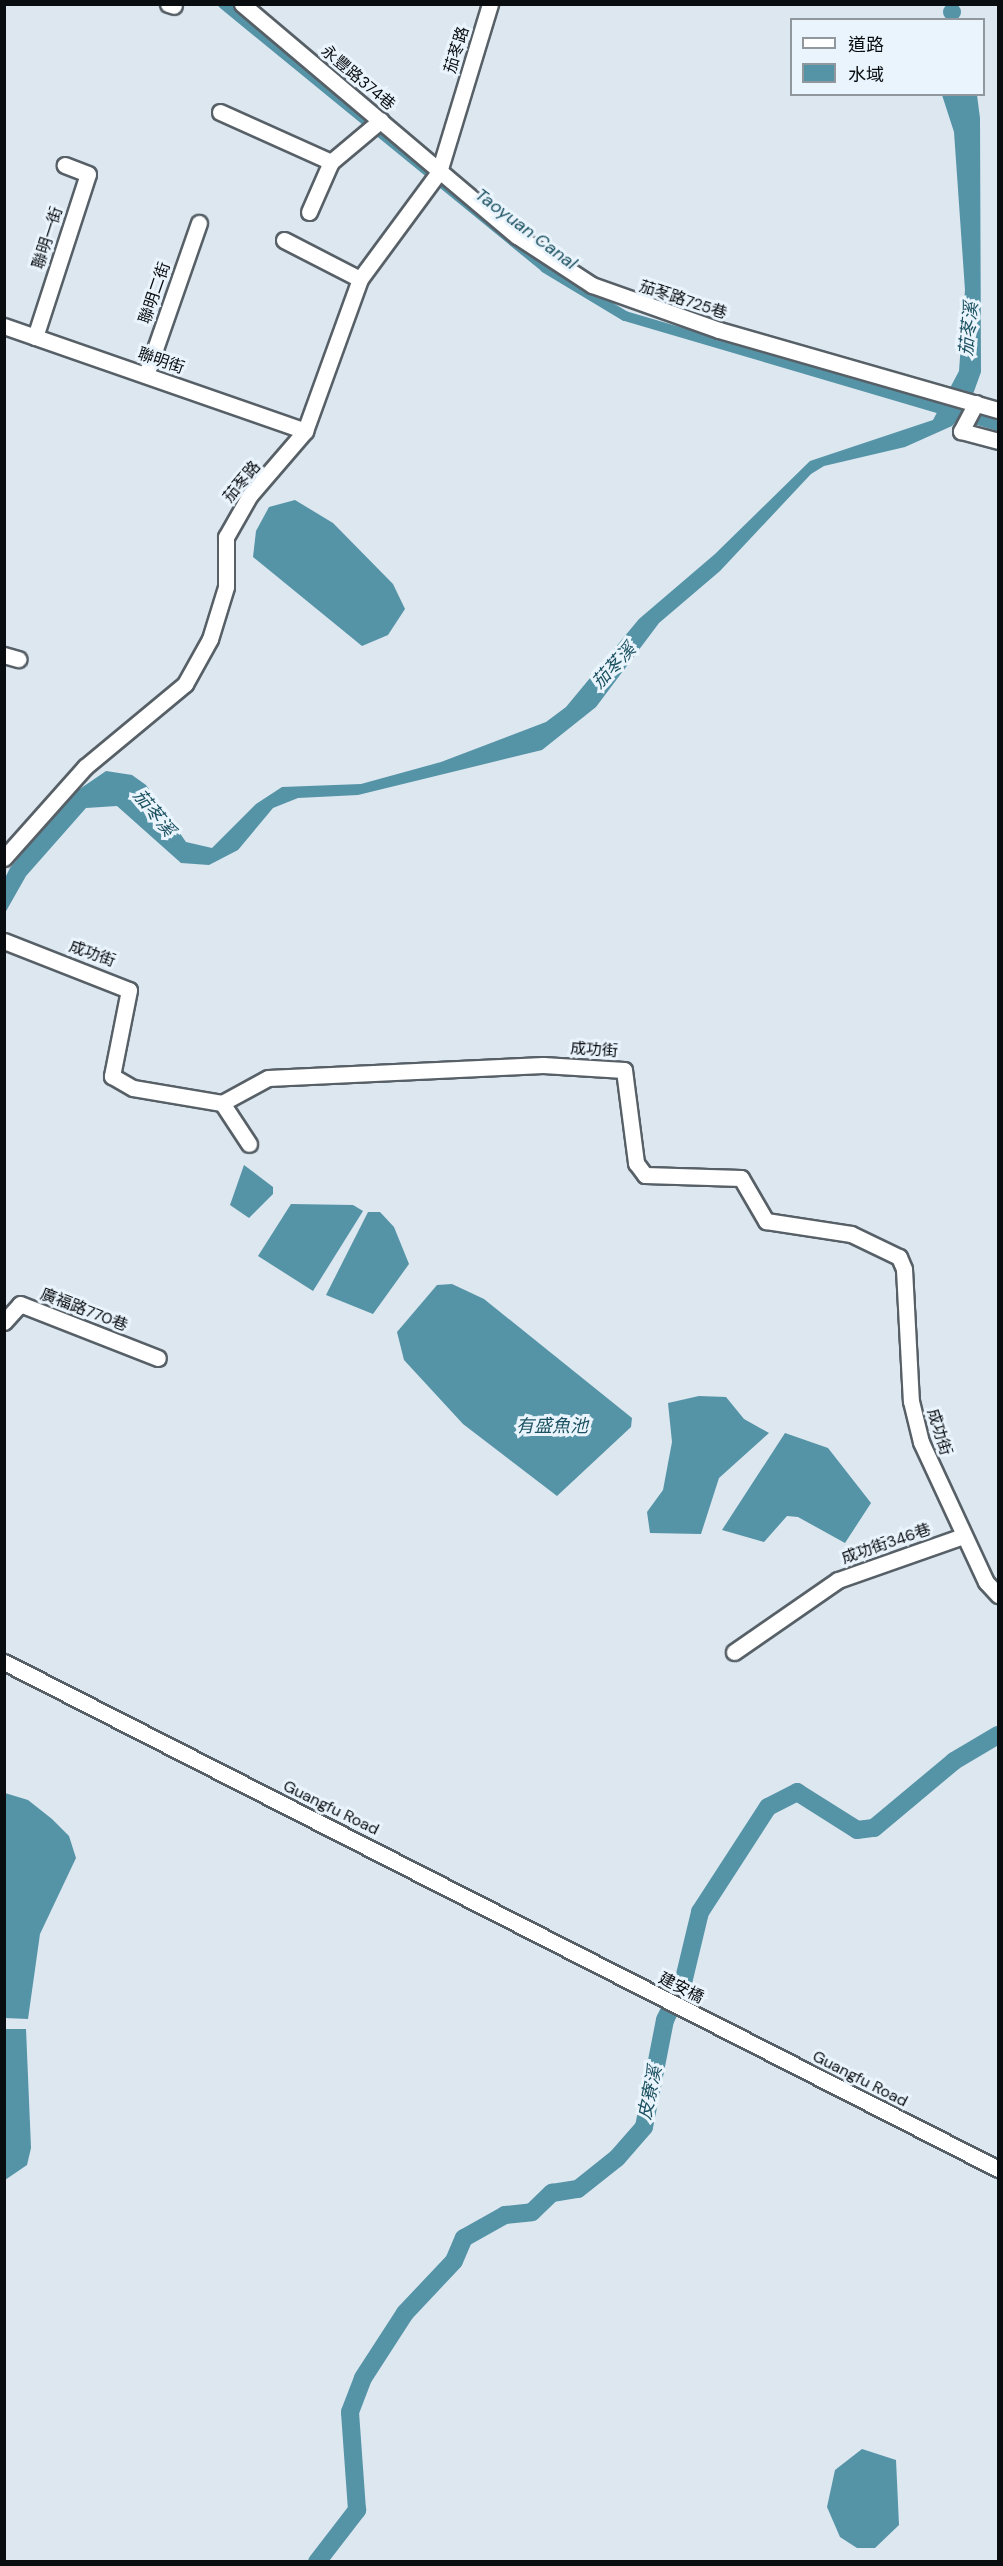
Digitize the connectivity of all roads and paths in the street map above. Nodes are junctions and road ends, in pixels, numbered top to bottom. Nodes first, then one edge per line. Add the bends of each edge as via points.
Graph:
1 (242, 4) edge
2 (490, 4) edge
3 (220, 112) dead end
4 (374, 127) junction
5 (331, 162) junction
6 (65, 165) dead end
7 (442, 176) junction
8 (309, 212) dead end
9 (199, 223) dead end
10 (284, 240) dead end
11 (360, 279) junction
12 (4, 326) edge
13 (35, 337) junction
14 (146, 375) junction
15 (976, 403) junction
16 (999, 410) edge
17 (304, 431) junction
18 (999, 441) edge
19 (4, 858) edge
20 (4, 941) edge
21 (222, 1103) junction
22 (249, 1144) dead end
23 (4, 1322) edge
24 (158, 1358) dead end
25 (963, 1536) junction
26 (999, 1595) edge
27 (734, 1652) dead end
28 (4, 1662) edge
29 (639, 1987) joint
30 (706, 2020) joint
31 (999, 2169) edge

1 - 4 street, 永豐路374巷
2 - 7 street, 茄苳路
3 - 5 street
4 - 5 street
4 - 7 street, 永豐路374巷
5 - 8 street
6 - 13 street, 聯明一街 via 88,174
7 - 11 street, 茄苳路 via 425,188
7 - 15 street, 茄苳路725巷 via 547,256 622,299
9 - 14 street, 聯明二街
10 - 11 street
11 - 17 street, 茄苳路
12 - 13 street, 聯明街
13 - 14 street, 聯明街
14 - 17 street, 聯明街
15 - 16 street, 茄苳路725巷
15 - 18 street via 961,431
17 - 19 street, 茄苳路 via 250,495 226,537 226,587 210,639 185,684 85,767
20 - 21 street, 成功街 via 129,990 112,1076 116,1083
21 - 22 street
21 - 25 street, 成功街 via 268,1078 543,1065 624,1070 636,1163 645,1175 741,1178 766,1221 851,1234 899,1257 904,1269 911,1401 931,1468
23 - 24 street, 廣福路770巷 via 20,1304
25 - 26 street, 成功街 via 986,1582
25 - 27 street, 成功街346巷 via 838,1580
28 - 29 street, Guangfu Road
29 - 30 street, 建安橋
30 - 31 street, Guangfu Road

